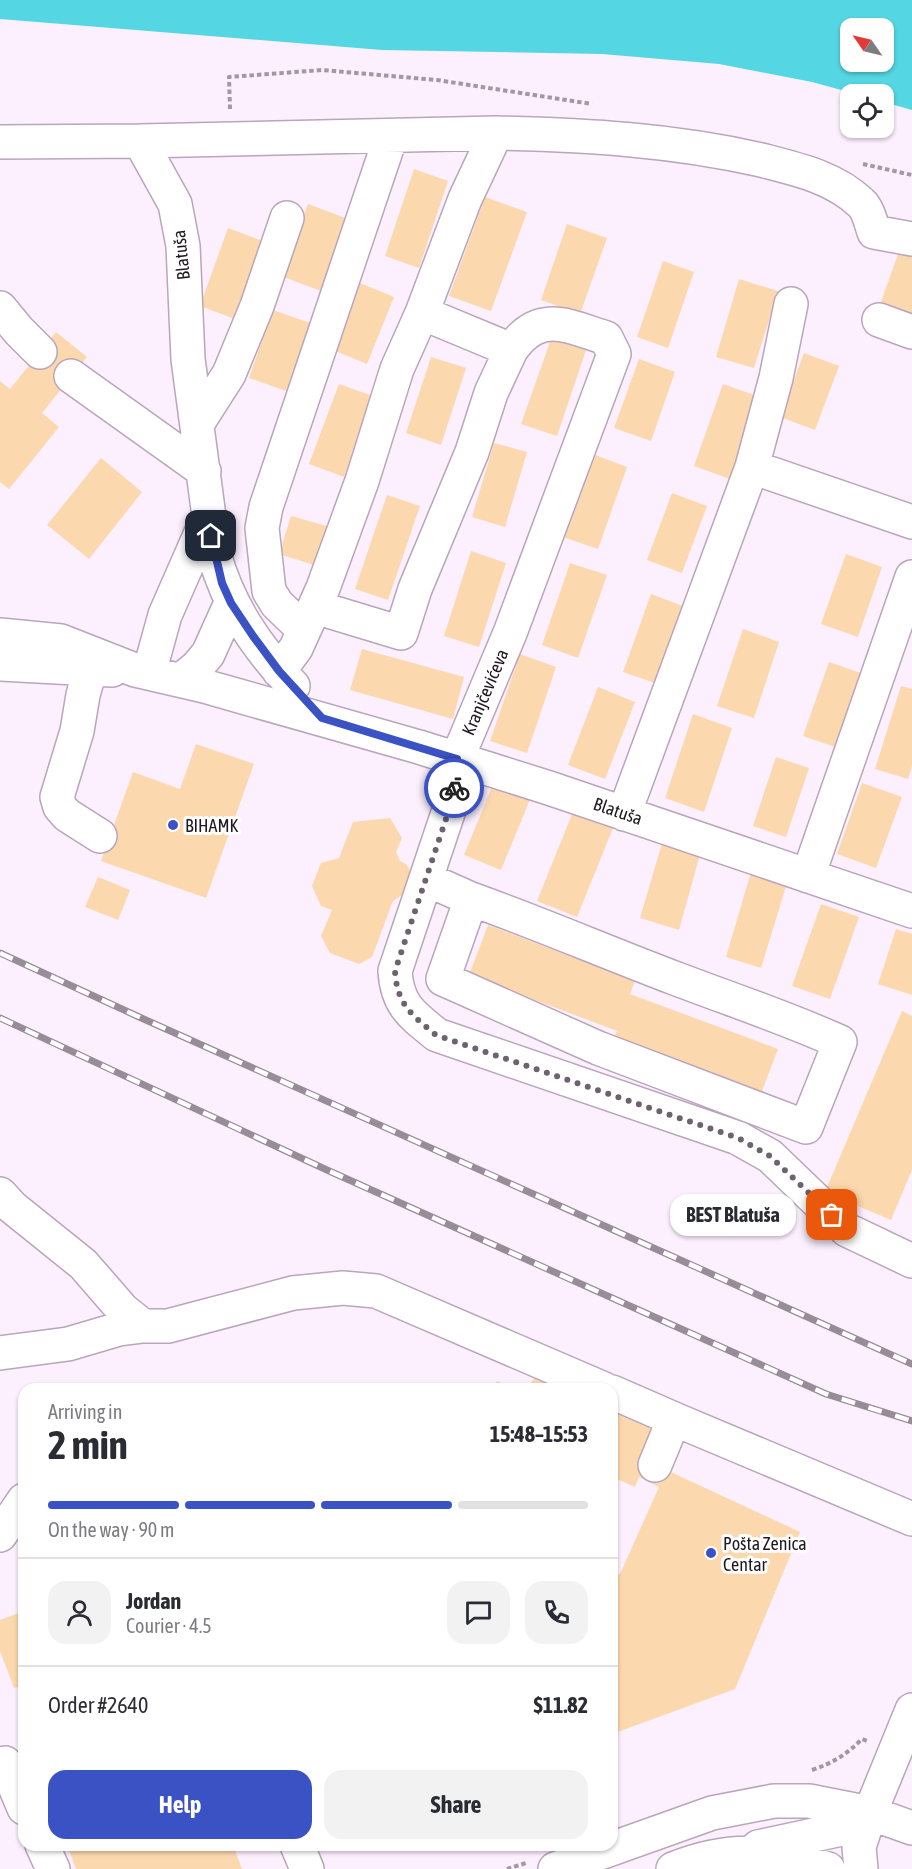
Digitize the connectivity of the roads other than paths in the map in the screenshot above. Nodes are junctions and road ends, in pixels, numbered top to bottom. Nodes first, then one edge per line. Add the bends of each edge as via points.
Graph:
1 (496, 133) junction
2 (391, 136) junction
3 (140, 141) junction
4 (0, 142) edge
5 (287, 218) dead end
6 (912, 239) edge
7 (791, 304) dead end
8 (0, 308) edge
9 (422, 313) junction
10 (879, 320) dead end
11 (912, 332) edge
12 (511, 350) junction
13 (40, 352) dead end
14 (71, 376) dead end
15 (197, 424) junction
16 (752, 467) junction
17 (204, 471) junction
18 (208, 517) junction
19 (912, 522) edge
20 (912, 577) edge
21 (231, 603) junction
22 (310, 619) junction
23 (0, 635) edge
24 (0, 664) edge
25 (90, 670) junction
26 (279, 671) junction
27 (142, 672) junction
28 (181, 680) junction
29 (322, 718) junction
30 (457, 759) junction
31 (624, 814) junction
32 (100, 836) dead end
33 (808, 876) junction
34 (426, 879) junction
35 (471, 899) junction
36 (912, 911) edge
37 (0, 1194) edge
38 (0, 1225) edge
39 (55, 1242) junction
40 (912, 1260) edge
41 (143, 1326) junction
42 (0, 1353) edge
43 (590, 1383) edge
44 (618, 1395) edge
45 (674, 1419) junction
46 (655, 1465) dead end
47 (18, 1509) edge
48 (912, 1519) edge
49 (0, 1535) edge
50 (912, 1710) edge
51 (10, 1758) edge
52 (18, 1787) edge
53 (870, 1813) junction
54 (912, 1828) edge
55 (618, 1847) edge
56 (45, 1851) edge
57 (300, 1851) edge
58 (606, 1851) edge
59 (734, 1852) junction
60 (53, 1869) edge
61 (307, 1869) edge
62 (555, 1869) edge
63 (673, 1869) edge
64 (828, 1869) edge
65 (861, 1869) edge

1 - 2 street
1 - 6 street via 674,144 792,168 837,184 855,198 863,205 874,232
1 - 9 street via 465,200
2 - 3 street
2 - 22 street via 262,528 269,591 277,604
3 - 4 street
3 - 15 street, Blatuša via 175,204 183,246 188,359
5 - 15 street via 229,374
7 - 16 street
8 - 13 street
9 - 12 street
9 - 22 street via 397,369 362,481
10 - 11 street
12 - 22 street via 491,393 401,633
12 - 30 street, Kranjčevićeva via 519,338 540,325 557,322 606,338 614,354 510,633
14 - 17 street
15 - 17 street, Blatuša
16 - 19 street
16 - 31 street
17 - 18 street, Blatuša
18 - 21 street, Blatuša via 214,554
18 - 27 street, Blatuša
20 - 33 street
21 - 26 street, Blatuša
21 - 28 street via 208,654
22 - 26 street
23 - 27 street, Blatuša via 61,641
24 - 25 street, Blatuša
25 - 27 street, Blatuša
25 - 32 street via 57,798 67,815
26 - 29 street, Blatuša
27 - 28 street, Blatuša
28 - 29 street, Blatuša
29 - 30 street, Blatuša
30 - 31 street, Blatuša
30 - 34 street, Kranjčevićeva via 453,798
31 - 33 street, Blatuša
33 - 36 street, Blatuša
34 - 35 street
34 - 40 street, Kranjčevićeva via 395,971 396,988 408,1012 436,1035 738,1138 770,1156 847,1230
35 - 35 street via 840,1042 806,1128 598,1048 442,979
37 - 39 street
38 - 39 street
39 - 41 street via 83,1264 123,1310
41 - 42 street via 68,1344
41 - 43 street via 168,1326 293,1293 343,1288 376,1291
44 - 45 street
45 - 46 street
45 - 48 street
47 - 49 street
50 - 53 street
51 - 52 street
53 - 54 street
53 - 55 street via 809,1801 774,1800 712,1814
53 - 59 street via 837,1830
53 - 65 street via 858,1847
56 - 60 street
57 - 61 street
58 - 62 street
59 - 63 street
59 - 64 street via 784,1856

